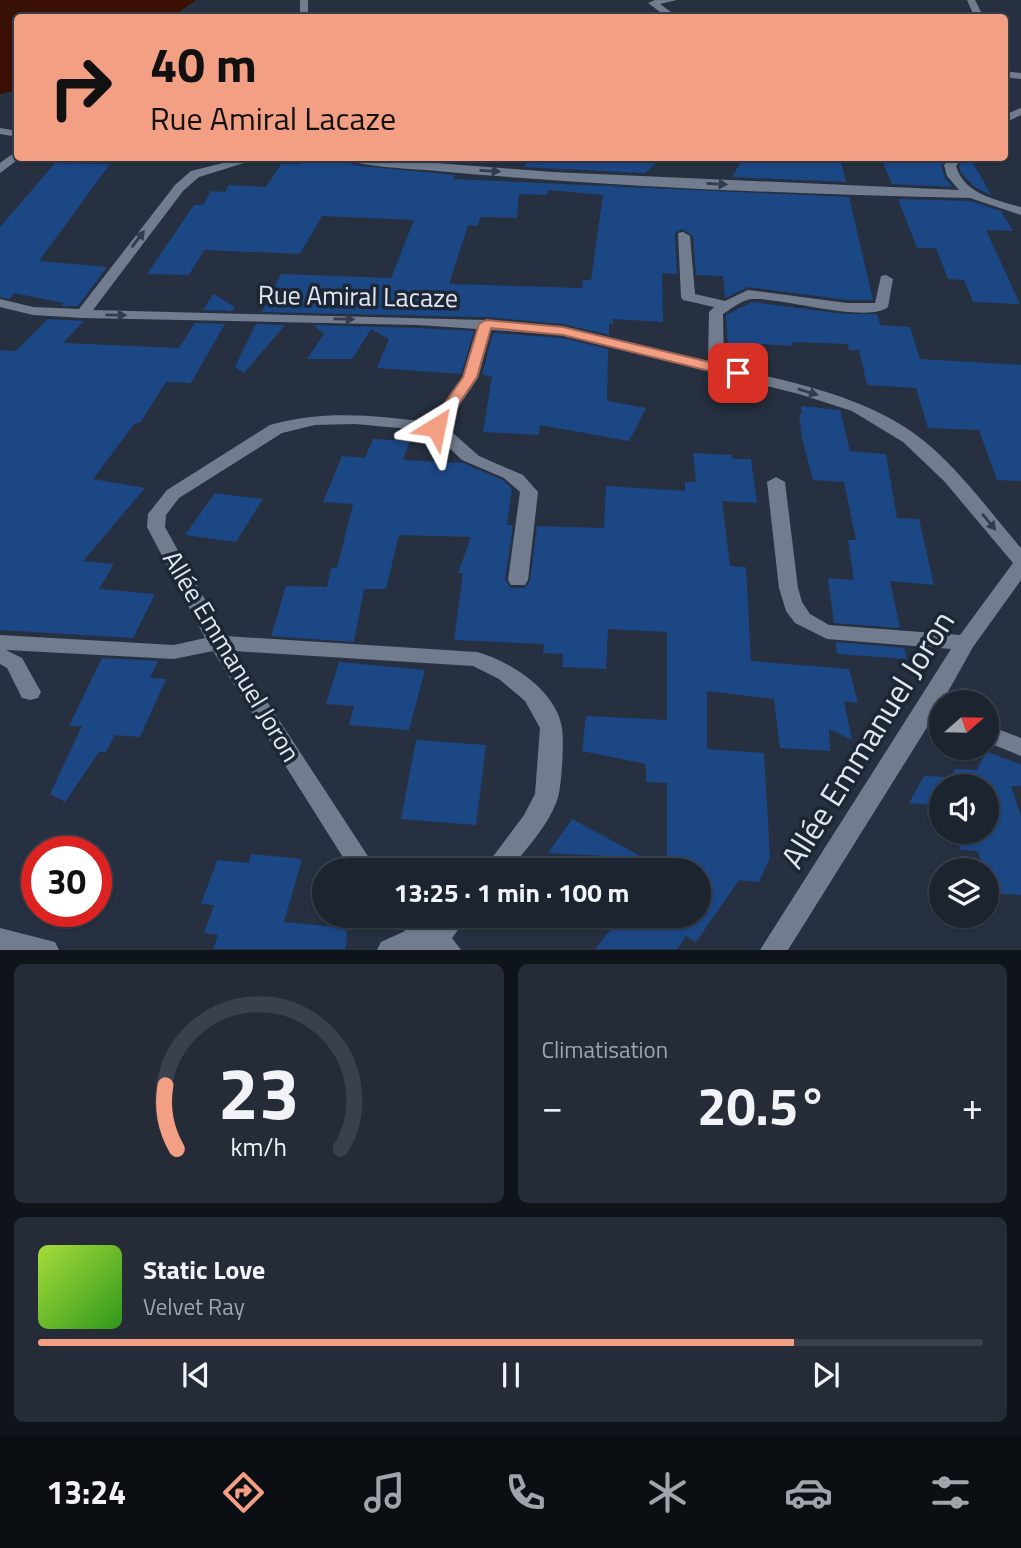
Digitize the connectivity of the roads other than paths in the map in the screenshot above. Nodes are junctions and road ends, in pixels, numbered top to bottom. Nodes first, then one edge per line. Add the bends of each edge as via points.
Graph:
1 (673, 0) edge
2 (669, 14) edge
3 (14, 157) edge
4 (210, 161) edge
5 (240, 161) edge
6 (374, 161) edge
7 (954, 161) edge
8 (218, 166) junction
9 (0, 169) edge
10 (971, 194) junction
11 (1021, 211) edge
12 (683, 236) dead end
13 (886, 279) dead end
14 (0, 303) edge
15 (727, 306) junction
16 (83, 314) junction
17 (486, 324) junction
18 (716, 368) junction
19 (436, 427) junction
20 (776, 482) dead end
21 (1021, 563) edge
22 (518, 580) dead end
23 (0, 642) edge
24 (218, 643) junction
25 (965, 643) junction
26 (0, 654) edge
27 (944, 690) edge
28 (30, 692) dead end
29 (929, 719) edge
30 (999, 738) edge
31 (1021, 747) edge
32 (357, 858) edge
33 (504, 858) edge
34 (421, 928) edge
35 (450, 928) edge
36 (0, 940) edge
37 (441, 945) edge
38 (46, 950) edge
39 (390, 950) edge
40 (773, 950) edge

1 - 2 street via 652,3
3 - 9 street
4 - 8 street
5 - 8 street
6 -> 10 street via 851,192
7 - 10 street via 950,173
16 -> 8 street via 179,188 195,174
10 - 11 street
12 - 15 street via 688,297
13 - 15 street via 881,307 748,294
14 - 16 street, Rue Amiral Lacaze via 33,311
15 - 18 street via 716,312
16 -> 17 street, Rue Amiral Lacaze
17 - 18 street, Rue Amiral Lacaze via 563,331
17 - 19 street via 470,377
18 -> 21 street, Rue Amiral Lacaze via 858,408 909,438 950,477
19 - 22 street via 462,453 512,473 529,492
19 - 24 street, Allée Emmanuel Joron via 324,418 293,423 173,494 157,514 156,527
20 - 25 street via 794,610 807,624 827,632
21 - 25 street, Allée Emmanuel Joron
23 - 24 street via 174,652
24 - 32 street, Allée Emmanuel Joron
24 - 33 street via 477,659 507,674 533,695 551,728 547,794 533,822
25 - 27 street, Allée Emmanuel Joron
26 - 28 street via 15,663
29 - 40 street, Allée Emmanuel Joron
30 - 31 street
34 - 37 street
35 - 37 street
36 - 38 street
37 - 39 street via 404,943

